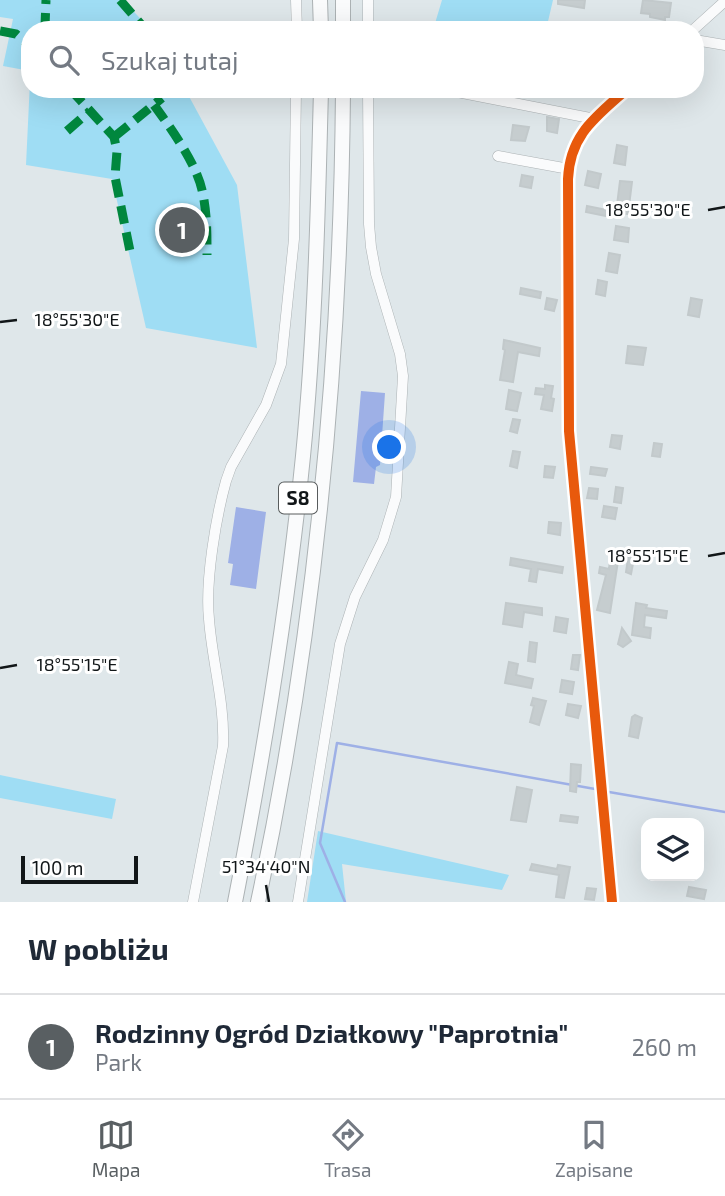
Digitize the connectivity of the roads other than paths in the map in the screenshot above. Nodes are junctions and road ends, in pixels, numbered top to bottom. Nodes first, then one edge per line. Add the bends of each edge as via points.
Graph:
1 (296, 0) edge
2 (320, 0) edge
3 (343, 0) edge
4 (368, 0) edge
5 (710, 0) edge
6 (723, 2) edge
7 (297, 21) edge
8 (321, 21) edge
9 (343, 21) edge
10 (368, 21) edge
11 (703, 21) edge
12 (704, 42) edge
13 (725, 45) edge
14 (296, 98) edge
15 (321, 98) edge
16 (343, 98) edge
17 (368, 98) edge
18 (488, 98) edge
19 (617, 98) edge
20 (595, 119) junction
21 (498, 156) dead end
22 (569, 169) junction
23 (193, 902) edge
24 (235, 902) edge
25 (258, 902) edge
26 (298, 902) edge
27 (612, 902) edge

1 - 7 street
2 - 8 highway
3 - 9 highway
4 - 10 street
5 - 6 street
6 - 11 street
12 - 13 street
14 - 23 street via 294,239 281,364 266,405 226,481 209,586 208,615 223,746
15 - 24 highway, S8 via 303,454 278,659
16 - 25 highway, S8 via 338,275 320,508 294,705
17 - 26 street via 369,224 376,274 403,376 396,497 340,644
18 - 20 street
19 - 20 street
20 - 22 street via 574,144
21 - 22 street
22 - 27 street via 569,431

